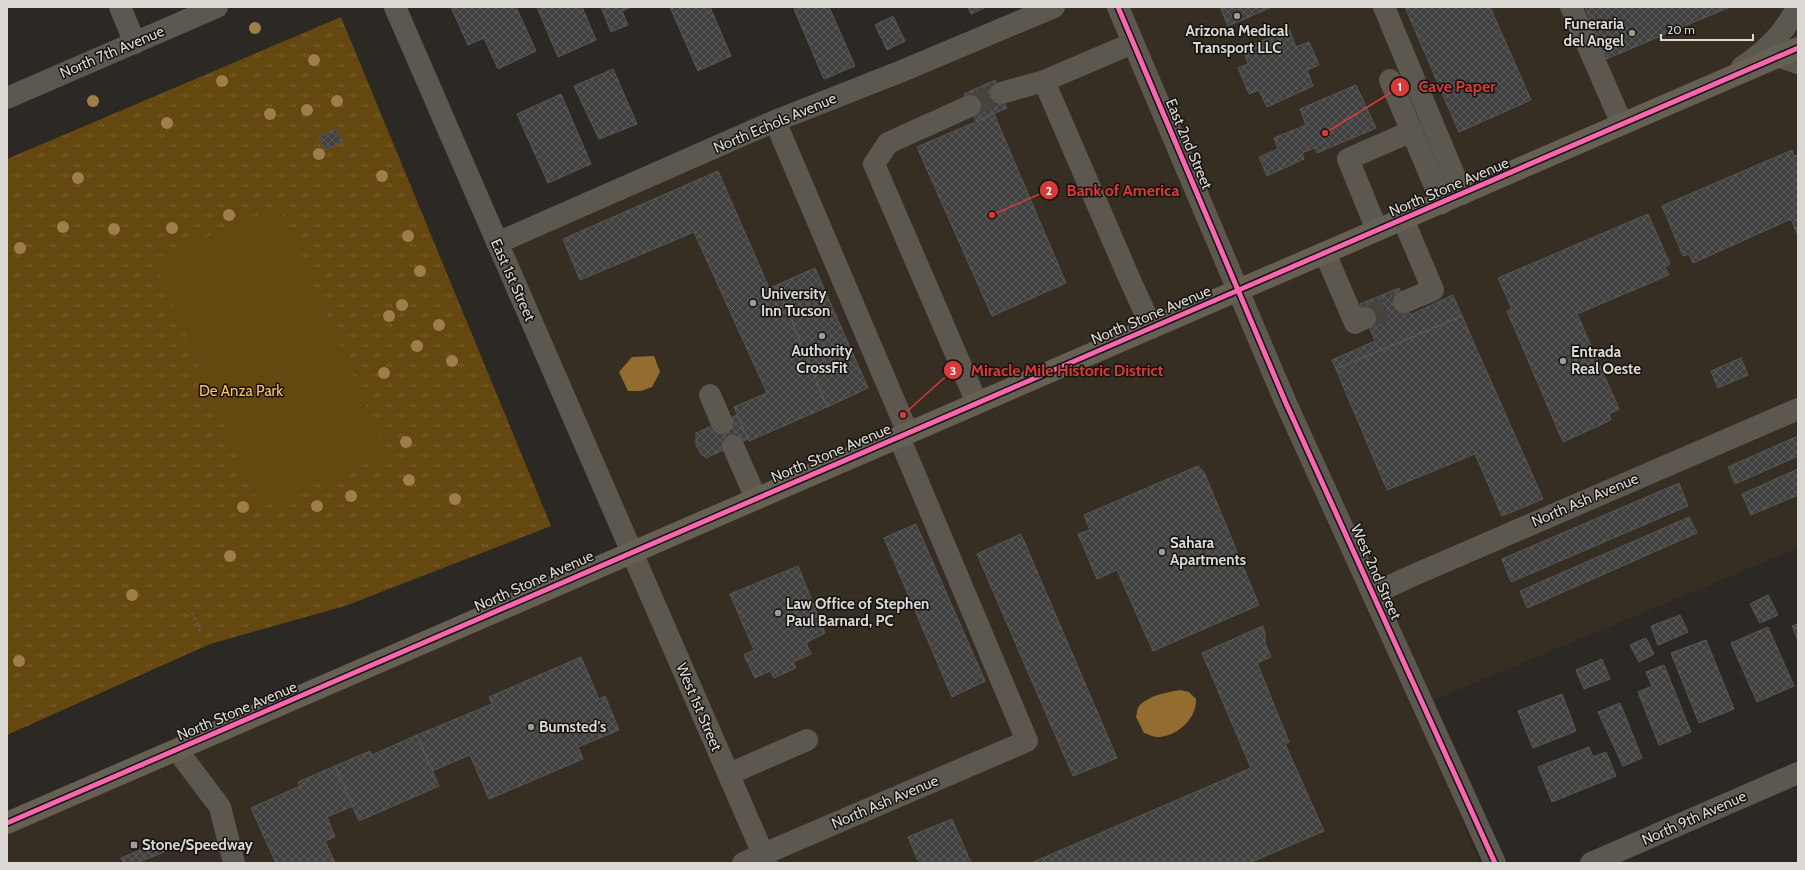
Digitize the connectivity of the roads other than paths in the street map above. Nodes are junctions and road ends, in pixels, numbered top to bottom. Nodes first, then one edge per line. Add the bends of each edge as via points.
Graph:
1 (120, 7) edge
2 (217, 7) edge
3 (395, 7) edge
4 (1054, 7) edge
5 (1118, 7) edge
6 (1384, 7) edge
7 (1571, 7) edge
8 (1797, 7) edge
9 (135, 43) junction
10 (1133, 43) junction
11 (1798, 48) edge
12 (1788, 60) edge
13 (1390, 80) dead end
14 (1044, 81) junction
15 (1718, 83) junction
16 (1001, 93) tunnel mouth
17 (7, 98) edge
18 (970, 106) tunnel mouth
19 (775, 121) junction
20 (1622, 124) junction
21 (1412, 131) junction
22 (1462, 194) junction
23 (1442, 203) junction
24 (1403, 219) junction
25 (1377, 230) junction
26 (497, 243) junction
27 (1325, 253) junction
28 (1238, 291) junction
29 (1404, 302) tunnel mouth
30 (1365, 318) tunnel mouth
31 (1152, 328) junction
32 (710, 395) dead end
33 (977, 403) junction
34 (1798, 409) edge
35 (722, 423) dead end
36 (904, 435) junction
37 (733, 446) dead end
38 (756, 498) junction
39 (632, 552) junction
40 (1373, 594) junction
41 (807, 740) dead end
42 (177, 750) junction
43 (1798, 773) edge
44 (729, 774) junction
45 (7, 823) edge
46 (765, 858) edge
47 (234, 863) edge
48 (743, 863) edge
49 (1495, 863) edge
50 (1591, 863) edge

1 - 9 street
2 - 9 street, North 7th Avenue
3 - 26 street, East 1st Street
4 - 19 street, North Echols Avenue
5 - 10 street, East 2nd Street
6 - 22 street
7 - 20 street
8 - 15 street via 1786,27 1770,46
9 - 17 street, North 7th Avenue
10 - 14 street
10 - 28 street, East 2nd Street
11 - 12 main road, North Stone Avenue
12 - 15 main road, North Stone Avenue
13 - 21 street
14 - 16 street
14 - 31 street
15 - 20 main road, North Stone Avenue
18 - 33 street via 888,143 874,164
19 - 26 street, North Echols Avenue
19 - 36 street
20 - 22 main road, North Stone Avenue
21 - 23 street
21 - 25 street via 1348,159
22 - 23 main road, North Stone Avenue
23 - 24 main road, North Stone Avenue
24 - 25 main road, North Stone Avenue
24 - 29 street via 1433,290
25 - 27 main road, North Stone Avenue
26 - 39 street, East 1st Street
27 - 28 main road, North Stone Avenue
27 - 30 street via 1355,323
28 - 31 main road, North Stone Avenue
28 - 40 street, West 2nd Street
31 - 33 main road, North Stone Avenue
32 - 35 street
33 - 36 main road, North Stone Avenue
34 - 40 street, North Ash Avenue
36 - 38 main road, North Stone Avenue
36 - 46 street, North Ash Avenue via 1027,742
37 - 38 street
38 - 39 main road, North Stone Avenue
39 - 42 main road, North Stone Avenue
39 - 44 street, West 1st Street
40 - 49 street, West 2nd Street
41 - 44 street
42 - 45 main road, North Stone Avenue
42 - 47 street via 220,807
43 - 50 street, North 9th Avenue
44 - 46 street, West 1st Street
46 - 48 street, North Ash Avenue

